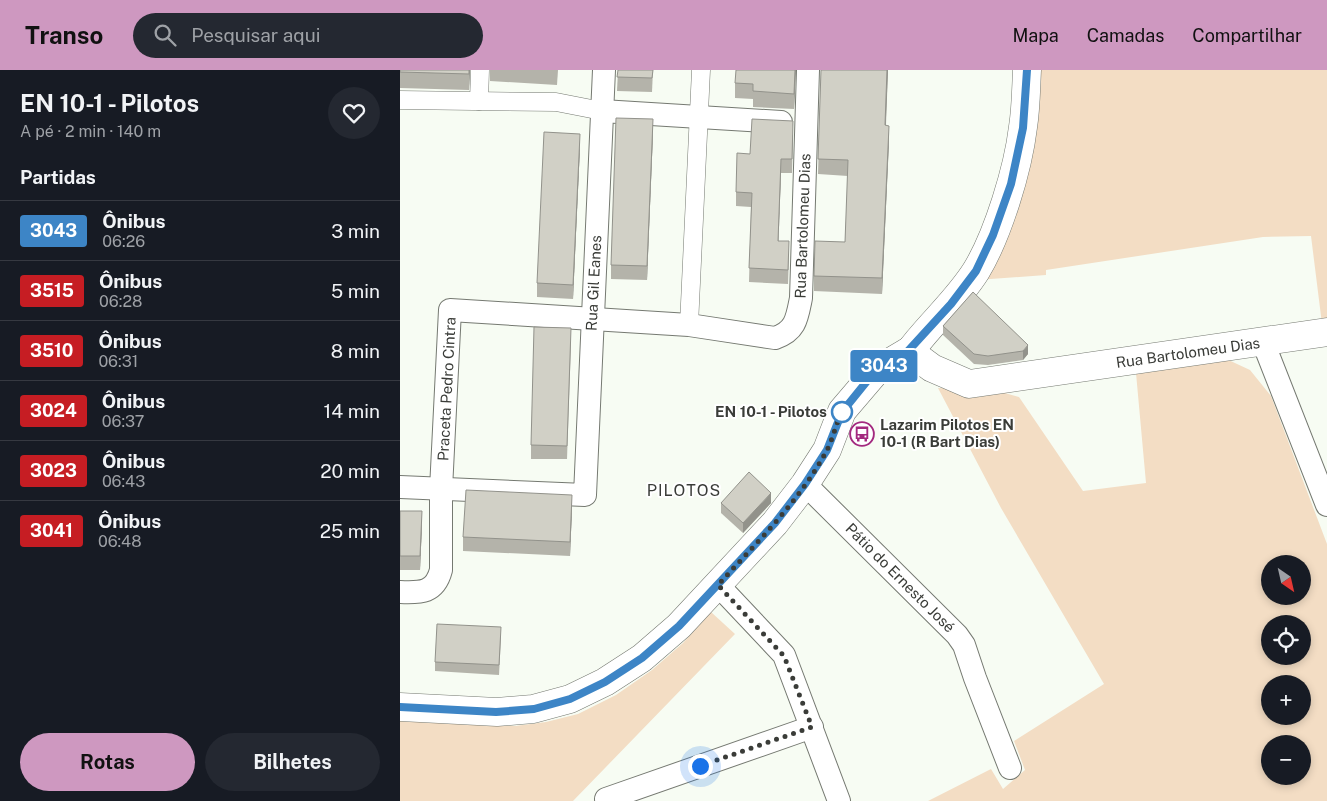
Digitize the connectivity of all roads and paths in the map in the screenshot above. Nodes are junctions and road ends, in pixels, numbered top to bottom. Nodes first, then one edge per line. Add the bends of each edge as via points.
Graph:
1 (480, 70) edge
2 (604, 70) edge
3 (701, 70) edge
4 (808, 70) edge
5 (1027, 70) edge
6 (400, 100) edge
7 (479, 101) junction
8 (602, 111) junction
9 (698, 118) junction
10 (807, 123) junction
11 (593, 320) junction
12 (689, 325) junction
13 (1327, 332) edge
14 (1263, 342) junction
15 (908, 351) junction
16 (805, 484) junction
17 (400, 487) edge
18 (441, 489) junction
19 (1327, 505) edge
20 (718, 585) junction
21 (400, 592) edge
22 (400, 707) edge
23 (812, 727) junction
24 (1010, 768) dead end
25 (606, 799) dead end
26 (839, 801) edge

1 - 7 street
2 - 8 street, Rua Gil Eanes
3 - 9 street
4 - 10 street, Rua Bartolomeu Dias
5 - 15 main road via 1023,128 1011,184 993,235 976,271
6 - 7 street
7 - 8 street via 556,102
8 - 9 street
8 - 11 street, Rua Gil Eanes
9 - 10 street
9 - 12 street
10 - 12 street, Rua Bartolomeu Dias via 801,298 793,326 785,335 775,338
11 - 12 street, Rua Bartolomeu Dias
11 - 18 street, Rua Gil Eanes via 585,495
11 - 18 street, Praceta Pedro Cintra via 450,310
13 - 14 main road, Rua Bartolomeu Dias
14 - 15 main road, Rua Bartolomeu Dias via 969,384 932,368
14 - 19 street
15 - 16 main road via 890,382 849,430 827,450
16 - 20 main road via 775,523
16 - 24 street, Pátio do Ernesto José via 957,634
17 - 18 street
18 - 21 street via 439,578 422,592
20 - 22 main road via 679,626 642,658 605,682 570,699 534,709 496,712
20 - 23 street via 784,656
23 - 25 street
23 - 26 street

